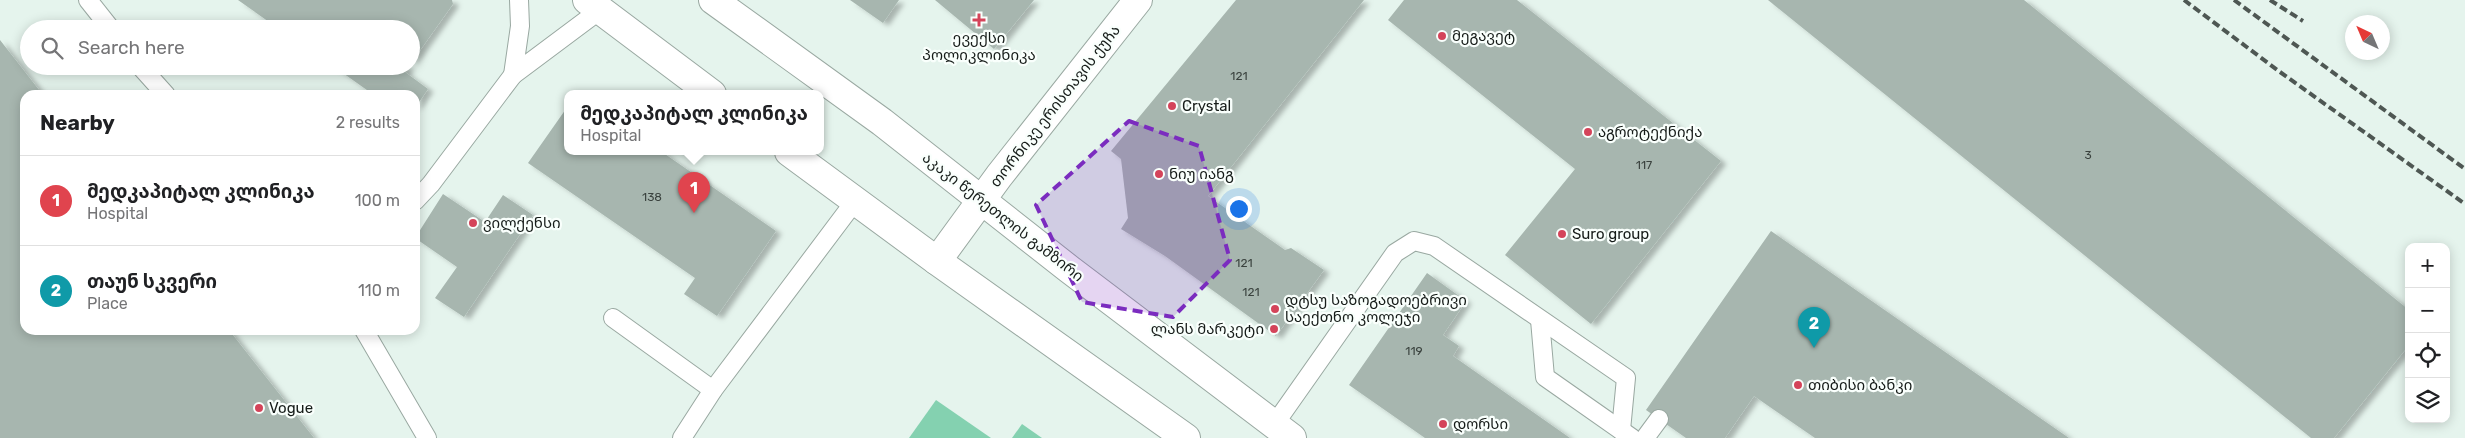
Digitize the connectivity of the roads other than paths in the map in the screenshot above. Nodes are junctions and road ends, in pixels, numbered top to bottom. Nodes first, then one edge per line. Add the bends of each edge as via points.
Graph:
1 (88, 0) edge
2 (519, 0) edge
3 (713, 0) edge
4 (1138, 0) edge
5 (594, 5) edge
6 (104, 20) edge
7 (148, 75) edge
8 (513, 75) junction
9 (162, 90) edge
10 (707, 90) edge
11 (793, 155) edge
12 (420, 196) edge
13 (982, 200) junction
14 (855, 201) junction
15 (937, 261) junction
16 (613, 318) dead end
17 (1540, 320) junction
18 (367, 335) edge
19 (713, 390) junction
20 (1659, 419) dead end
21 (1283, 432) edge
22 (1626, 434) edge
23 (427, 438) edge
24 (682, 438) edge
25 (1186, 438) edge
26 (1645, 438) edge

1 - 6 lane
2 - 8 lane via 520,26
3 - 13 main road, აკაკი წერეთლის გამზირი via 882,122
4 - 13 main road, თორნიკე ერისთავის ქუჩა
5 - 8 lane
5 - 10 main road
7 - 9 lane
8 - 12 lane
11 - 14 main road
13 - 15 main road, თორნიკე ერისთავის ქუჩა
13 - 21 main road, აკაკი წერეთლის გამზირი
14 - 15 main road
14 - 19 lane
15 - 25 main road
16 - 19 lane
17 - 21 lane via 1434,246 1414,241 1395,253
17 - 22 lane via 1545,377
17 - 22 lane via 1626,378
18 - 23 lane
19 - 24 lane
20 - 26 lane

